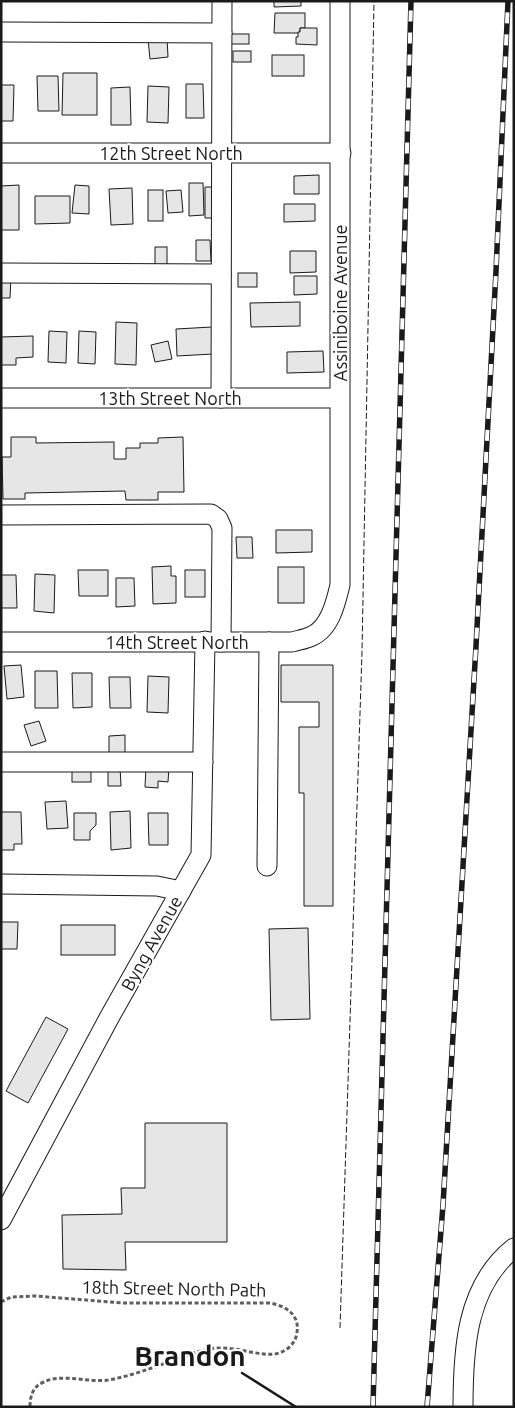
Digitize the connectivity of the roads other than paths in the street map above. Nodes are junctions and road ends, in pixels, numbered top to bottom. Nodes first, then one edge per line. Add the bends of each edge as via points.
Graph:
1 (222, 1) edge
2 (340, 1) edge
3 (1, 32) edge
4 (222, 34) junction
5 (1, 153) edge
6 (222, 153) junction
7 (341, 153) junction
8 (1, 273) edge
9 (221, 274) junction
10 (1, 398) edge
11 (221, 398) junction
12 (339, 398) junction
13 (1, 516) edge
14 (335, 604) joint
15 (1, 642) edge
16 (213, 642) junction
17 (269, 642) junction
18 (1, 762) edge
19 (203, 762) junction
20 (266, 866) dead end
21 (1, 884) edge
22 (181, 891) junction
23 (1, 1220) edge
24 (514, 1248) edge
25 (463, 1407) edge

1 - 4 street
2 - 7 street, Assiniboine Avenue
3 - 4 street
4 - 6 street
5 - 6 street, 12th Street North
6 - 7 street, 12th Street North
6 - 9 street
7 - 12 street, Assiniboine Avenue
8 - 9 street
9 - 11 street
10 - 11 street, 13th Street North
11 - 12 street, 13th Street North
12 - 14 street, Assiniboine Avenue via 340,585
13 - 16 street, Byng Avenue via 211,514 222,528
14 - 17 street, 14th Street North via 326,623 314,636 292,642
15 - 16 street, 14th Street North
16 - 17 street, 14th Street North
16 - 19 street, Byng Avenue
17 - 20 street
18 - 19 street
19 - 22 street, Byng Avenue via 201,856
21 - 22 street via 157,886
22 - 23 street, Byng Avenue
24 - 25 street via 495,1265 472,1312 464,1357

